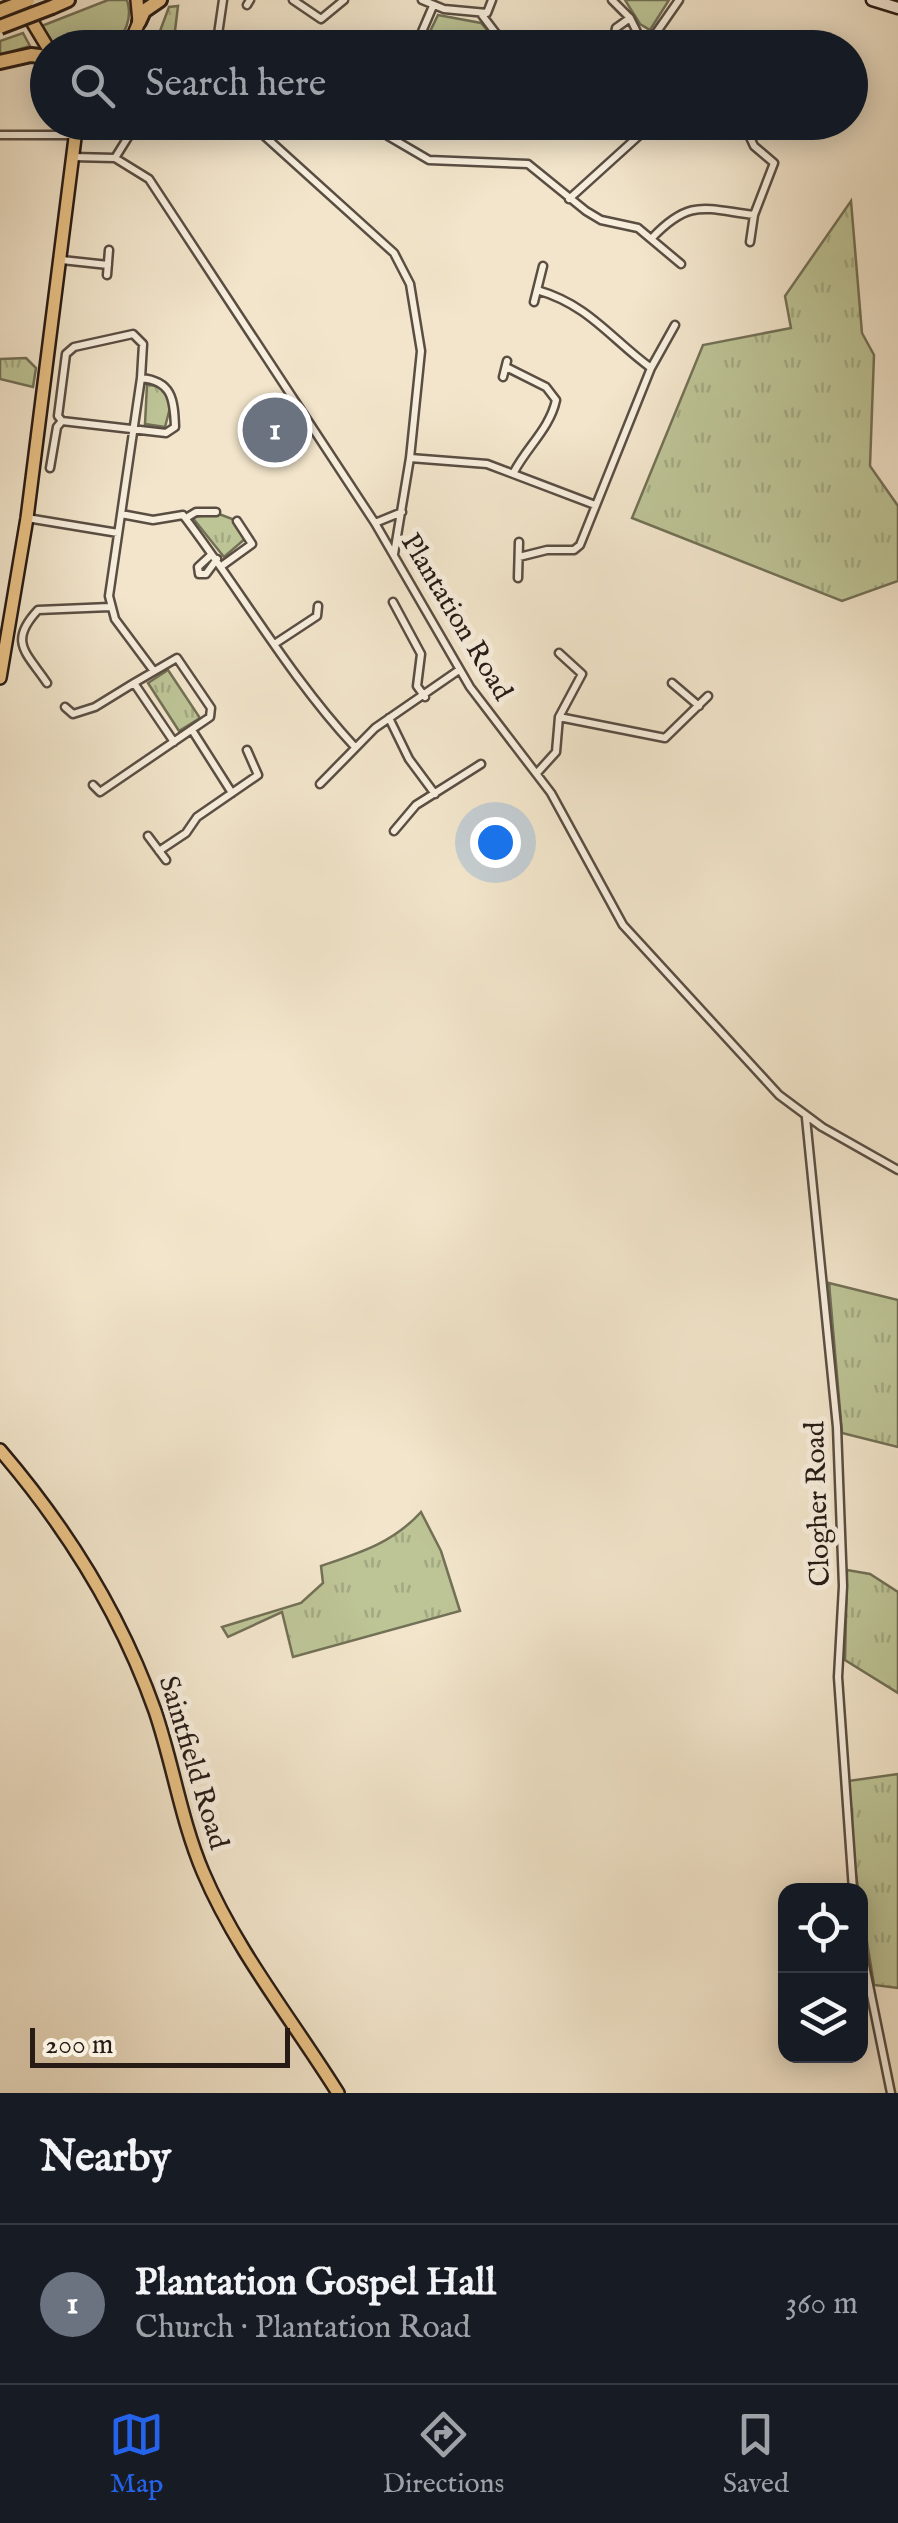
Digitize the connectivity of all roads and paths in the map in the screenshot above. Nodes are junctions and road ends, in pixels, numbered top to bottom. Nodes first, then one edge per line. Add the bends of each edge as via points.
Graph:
1 (20, 0) edge
2 (28, 0) edge
3 (68, 0) edge
4 (137, 0) edge
5 (160, 0) edge
6 (223, 0) edge
7 (293, 0) edge
8 (344, 0) edge
9 (422, 0) edge
10 (492, 0) edge
11 (612, 0) edge
12 (679, 0) edge
13 (872, 0) edge
14 (432, 6) junction
15 (898, 8) edge
16 (0, 11) edge
17 (482, 15) junction
18 (630, 18) junction
19 (139, 22) junction
20 (0, 27) edge
21 (38, 30) edge
22 (136, 30) edge
23 (219, 30) edge
24 (422, 30) edge
25 (493, 30) edge
26 (616, 30) edge
27 (636, 30) edge
28 (658, 30) edge
29 (30, 55) edge
30 (0, 62) edge
31 (30, 133) edge
32 (0, 136) edge
33 (75, 140) edge
34 (126, 140) edge
35 (269, 140) edge
36 (396, 140) edge
37 (634, 140) edge
38 (752, 140) edge
39 (73, 158) junction
40 (115, 158) junction
41 (569, 199) junction
42 (754, 215) junction
43 (652, 238) junction
44 (750, 242) dead end
45 (109, 250) dead end
46 (62, 260) junction
47 (681, 264) dead end
48 (108, 266) junction
49 (543, 266) dead end
50 (107, 276) dead end
51 (538, 290) junction
52 (534, 302) dead end
53 (674, 325) dead end
54 (651, 368) junction
55 (503, 377) dead end
56 (141, 378) junction
57 (62, 421) junction
58 (135, 430) junction
59 (410, 458) junction
60 (50, 468) dead end
61 (514, 472) junction
62 (594, 505) junction
63 (216, 512) dead end
64 (402, 512) junction
65 (121, 514) junction
66 (27, 518) junction
67 (186, 518) junction
68 (237, 520) dead end
69 (375, 523) junction
70 (118, 533) junction
71 (519, 542) dead end
72 (394, 555) junction
73 (518, 557) junction
74 (217, 560) junction
75 (518, 578) dead end
76 (34, 598) dead end
77 (393, 602) dead end
78 (318, 606) dead end
79 (110, 607) junction
80 (38, 610) junction
81 (276, 642) junction
82 (559, 653) dead end
83 (153, 670) junction
84 (459, 670) junction
85 (0, 678) edge
86 (47, 683) dead end
87 (134, 683) junction
88 (672, 684) dead end
89 (708, 696) dead end
90 (425, 697) junction
91 (699, 706) junction
92 (65, 707) dead end
93 (559, 717) junction
94 (389, 718) junction
95 (192, 730) junction
96 (174, 742) junction
97 (354, 746) junction
98 (247, 750) dead end
99 (481, 764) dead end
100 (537, 773) junction
101 (320, 784) dead end
102 (93, 785) dead end
103 (232, 793) junction
104 (436, 794) junction
105 (394, 831) dead end
106 (148, 836) dead end
107 (159, 851) junction
108 (166, 860) dead end
109 (806, 1116) junction
110 (898, 1170) edge
111 (0, 1450) edge
112 (852, 1883) edge
113 (867, 1973) edge
114 (338, 2093) edge
115 (891, 2093) edge

1 - 21 main road
2 - 16 highway, bridge
3 - 20 highway, bridge
4 - 19 main road
5 - 19 highway
6 - 23 street
7 - 8 street via 326,19
9 - 14 street
10 - 17 street
11 - 18 street
12 - 28 street
13 - 15 main road
14 - 17 street
14 - 24 street
17 - 25 street
18 - 26 street
18 - 27 street
19 - 22 main road
29 - 30 highway
31 - 32 street
33 - 39 main road
34 - 40 street
35 - 59 street via 403,267 421,340
36 - 41 street via 415,154 445,161 528,164
37 - 41 street
38 - 42 street via 774,162
39 - 40 street
39 - 46 main road
40 - 69 street, Plantation Road via 150,179
41 - 43 street via 601,220 628,223
42 - 43 street via 704,206 668,221
42 - 44 street
43 - 47 street
45 - 48 street
46 - 48 street
46 - 66 main road
48 - 50 street
49 - 51 street
51 - 52 street
51 - 54 street via 588,312
53 - 54 street
54 - 62 street
55 - 61 street via 508,365 556,400 548,425
56 - 57 street via 143,344 133,334 74,347 66,354
56 - 58 street
56 - 58 street via 167,386 175,427 166,433
57 - 58 street
57 - 60 street
58 - 65 street
59 - 61 street via 472,461
59 - 64 street
61 - 62 street
62 - 73 street via 574,550
63 - 67 street
64 - 69 street
64 - 72 street
65 - 67 street
65 - 70 street
66 - 70 street
66 - 85 main road
67 - 74 street
68 - 74 street via 252,544
69 - 72 street, Plantation Road
70 - 79 street
71 - 73 street
72 - 84 street, Plantation Road
73 - 75 street
74 - 81 street
76 - 80 street
77 - 90 street via 421,654 417,686
78 - 81 street via 319,618
79 - 80 street
79 - 83 street
80 - 86 street via 20,635 21,646
81 - 97 street via 316,705
82 - 93 street via 582,674
83 - 87 street
83 - 95 street via 177,658 211,708 210,717
84 - 90 street
84 - 100 street, Plantation Road
87 - 92 street via 72,718
87 - 96 street
88 - 91 street
89 - 91 street
90 - 94 street
91 - 93 street via 665,738
93 - 100 street via 556,752
94 - 97 street
94 - 104 street
95 - 96 street
95 - 103 street
96 - 102 street via 100,797
97 - 101 street
98 - 103 street via 258,775
99 - 104 street
100 - 109 street, Plantation Road via 640,947 748,1066
103 - 107 street
104 - 105 street
106 - 107 street
107 - 108 street
109 - 110 street, Plantation Road
109 - 112 street, Clogher Road via 837,1427 843,1586 838,1677
111 - 114 main road, Saintfield Road via 105,1600 139,1668 204,1875
113 - 115 street

